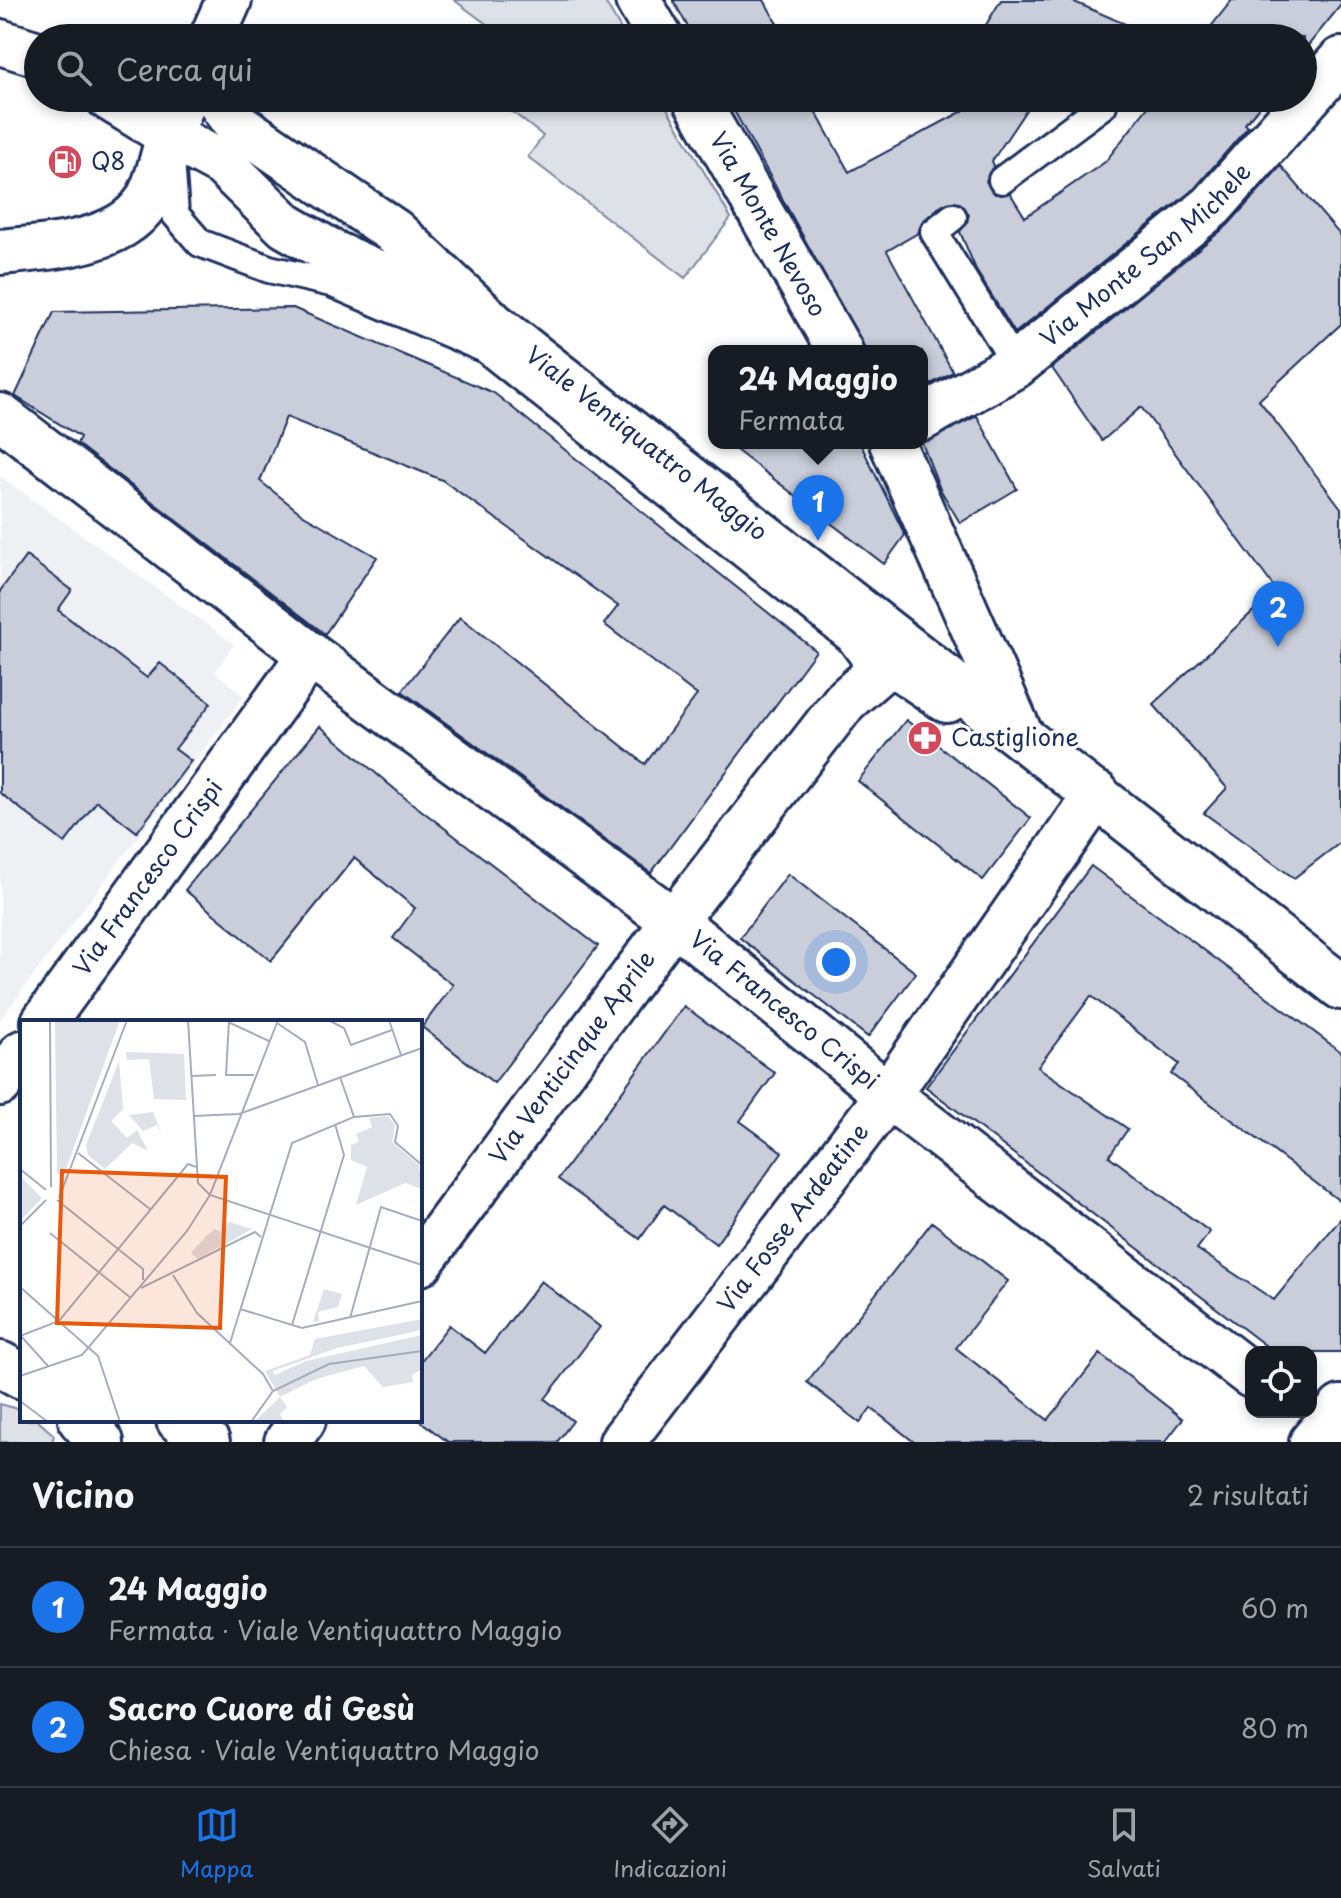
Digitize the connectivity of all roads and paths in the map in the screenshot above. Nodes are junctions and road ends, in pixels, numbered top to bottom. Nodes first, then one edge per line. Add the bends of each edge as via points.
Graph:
1 (229, 0) edge
2 (240, 0) edge
3 (638, 0) edge
4 (218, 24) edge
5 (235, 24) edge
6 (652, 24) edge
7 (0, 42) edge
8 (24, 50) edge
9 (1341, 60) edge
10 (1317, 87) edge
11 (227, 112) edge
12 (703, 112) edge
13 (1094, 112) edge
14 (1295, 112) edge
15 (177, 117) edge
16 (1002, 180) dead end
17 (953, 217) dead end
18 (0, 252) edge
19 (494, 325) junction
20 (837, 345) edge
21 (1016, 365) junction
22 (928, 415) edge
23 (0, 416) edge
24 (895, 449) edge
25 (310, 655) junction
26 (845, 701) junction
27 (1020, 734) junction
28 (1097, 794) junction
29 (674, 921) junction
30 (1341, 987) edge
31 (45, 1020) edge
32 (20, 1056) edge
33 (0, 1083) edge
34 (888, 1095) junction
35 (422, 1260) edge
36 (0, 1354) edge
37 (20, 1358) edge
38 (0, 1364) edge
39 (1245, 1370) edge
40 (20, 1375) edge
41 (83, 1422) edge
42 (182, 1422) edge
43 (302, 1422) edge
44 (101, 1442) edge
45 (207, 1442) edge
46 (287, 1442) edge
47 (622, 1442) edge

1 - 4 street
2 - 5 street
3 - 6 street
7 - 8 street
9 - 10 street, Via Monte San Michele
11 - 19 street via 235,123 395,232
12 - 20 street, Via Monte Nevoso
13 - 16 lane
14 - 21 street, Via Monte San Michele via 1212,206
15 - 18 street via 150,198 116,231 64,245
15 - 19 street, Viale Ventiquattro Maggio via 286,226 335,254
15 - 26 lane via 175,214 200,243 269,269 331,283 485,349 850,639 864,658 866,673
17 - 21 lane via 934,232
19 - 27 street, Viale Ventiquattro Maggio
21 - 22 street, Via Monte San Michele
23 - 25 street, Via Francesco Crispi
24 - 27 street
25 - 29 street, Via Francesco Crispi
25 - 31 street, Via Francesco Crispi
26 - 27 street, Via Venticinque Aprile via 884,667 900,668 992,728
26 - 29 street, Via Venticinque Aprile
27 - 28 street, Viale Ventiquattro Maggio
28 - 30 street, Viale Ventiquattro Maggio
28 - 34 street, Via Fosse Ardeatine
29 - 34 street, Via Francesco Crispi
29 - 35 street, Via Venticinque Aprile
32 - 33 street
34 - 39 street, Via Francesco Crispi
34 - 47 street, Via Fosse Ardeatine
36 - 37 street
38 - 40 street
41 - 44 street
42 - 45 street
43 - 46 street

